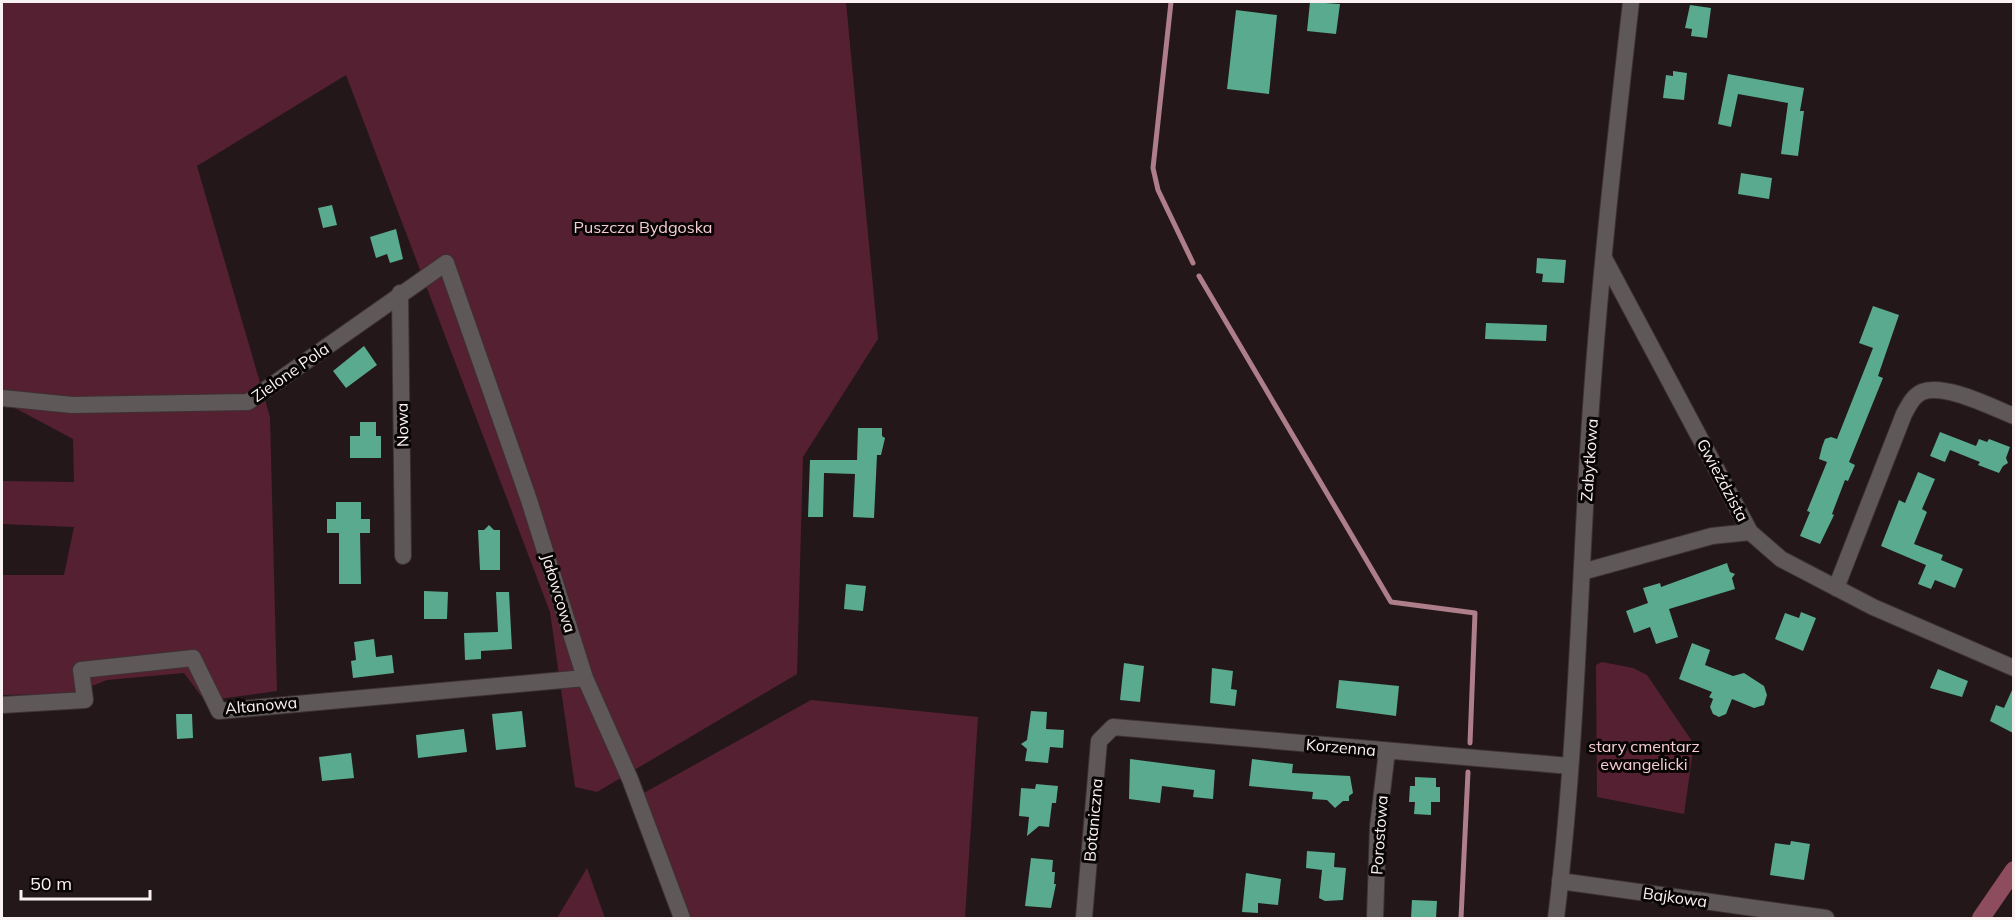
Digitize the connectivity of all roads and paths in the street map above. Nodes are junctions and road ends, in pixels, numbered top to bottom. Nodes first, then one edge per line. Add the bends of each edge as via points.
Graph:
1 (1630, 2) edge
2 (1605, 260) junction
3 (446, 263) joint
4 (400, 293) junction
5 (2, 398) edge
6 (2013, 416) edge
7 (1750, 532) junction
8 (403, 556) dead end
9 (1582, 572) junction
10 (1836, 588) junction
11 (2013, 668) edge
12 (585, 678) junction
13 (2, 705) edge
14 (1113, 728) joint
15 (1387, 751) junction
16 (1570, 766) junction
17 (1560, 881) junction
18 (682, 918) edge
19 (1084, 918) edge
20 (1375, 918) edge
21 (1556, 918) edge
22 (1826, 918) edge

1 - 2 street, Zabytkowa
2 - 7 street, Gwieździsta
2 - 9 street, Zabytkowa
3 - 4 street, Zielone Pola
3 - 12 street, Jałowcowa via 529,500
4 - 5 street, Zielone Pola via 248,402 72,405
4 - 8 street, Nowa
6 - 10 street via 1942,389 1920,393 1912,399
7 - 9 street via 1712,536
7 - 10 street, Gwieździsta via 1781,559
9 - 16 street, Zabytkowa
10 - 11 street, Gwieździsta
12 - 13 street, Altanowa via 219,711 193,658 81,670 85,700
12 - 18 street, Jałowcowa via 630,779
14 - 15 street, Korzenna
14 - 19 street, Botaniczna via 1100,741
15 - 16 street, Korzenna
15 - 20 street, Porostowa via 1378,826
16 - 17 street, Zabytkowa
17 - 21 street, Zabytkowa
17 - 22 street, Bajkowa

